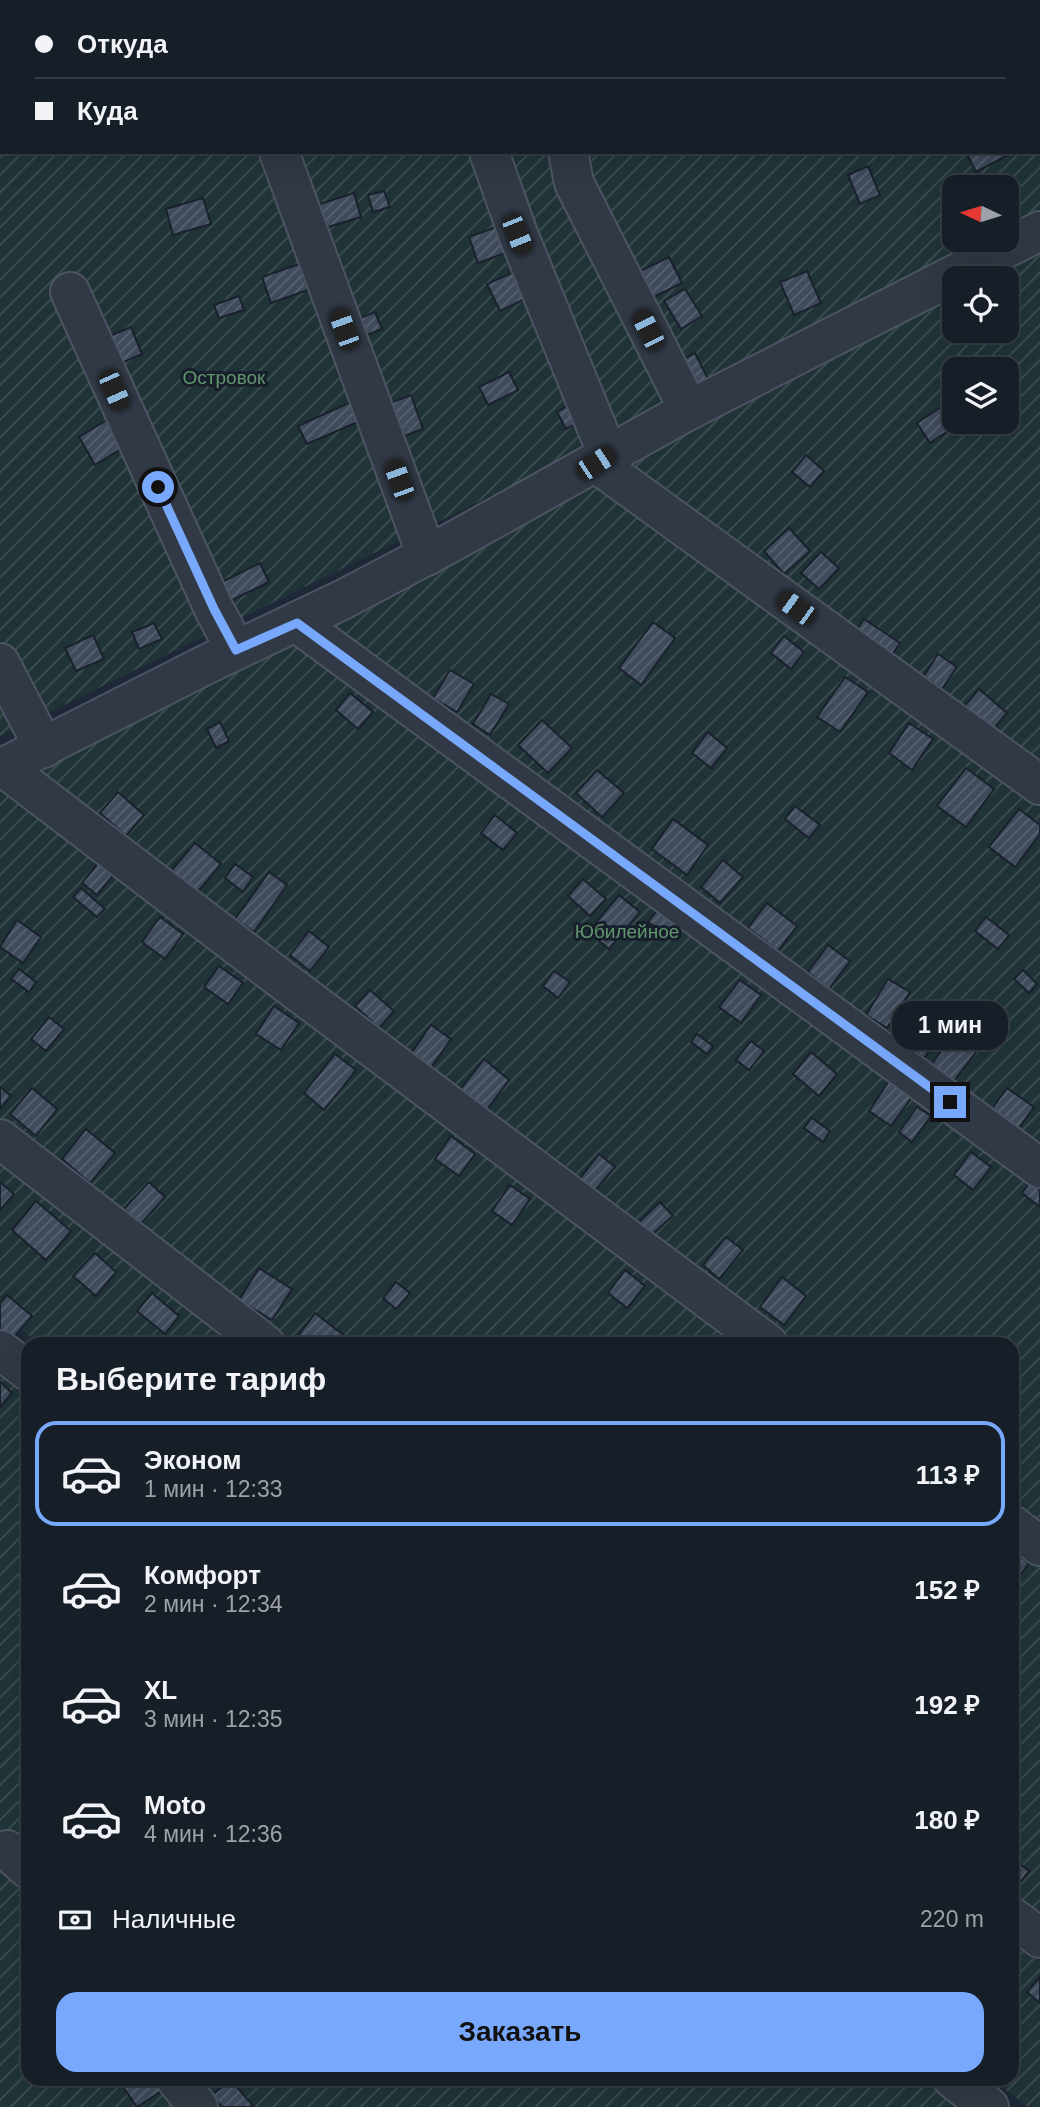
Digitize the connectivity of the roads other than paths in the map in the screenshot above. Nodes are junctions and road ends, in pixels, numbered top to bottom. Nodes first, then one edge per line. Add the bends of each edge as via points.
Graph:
1 (280, 154) edge
2 (490, 154) edge
3 (568, 154) edge
4 (1040, 231) edge
5 (70, 292) dead end
6 (690, 410) junction
7 (602, 459) junction
8 (427, 556) junction
9 (297, 623) junction
10 (236, 650) junction
11 (0, 663) edge
12 (44, 747) junction
13 (2, 768) edge
14 (1040, 785) edge
15 (0, 1139) edge
16 (1040, 1168) edge
17 (256, 1337) edge
18 (759, 1337) edge
19 (0, 1350) edge
20 (21, 1366) edge
21 (1019, 1530) edge
22 (1040, 1546) edge
23 (1019, 1922) edge
24 (1040, 1938) edge
25 (182, 2086) edge
26 (962, 2086) edge
27 (198, 2107) edge
28 (989, 2107) edge

1 - 8 street
2 - 7 street
3 - 6 street via 574,183
4 - 6 street
5 - 10 street
6 - 7 street
7 - 8 street
7 - 14 street
8 - 9 street
9 - 10 street
9 - 16 street
10 - 12 street
11 - 12 street
12 - 13 street
13 - 18 street
15 - 17 street
19 - 20 street
21 - 22 street
23 - 24 street
25 - 27 street
26 - 28 street

